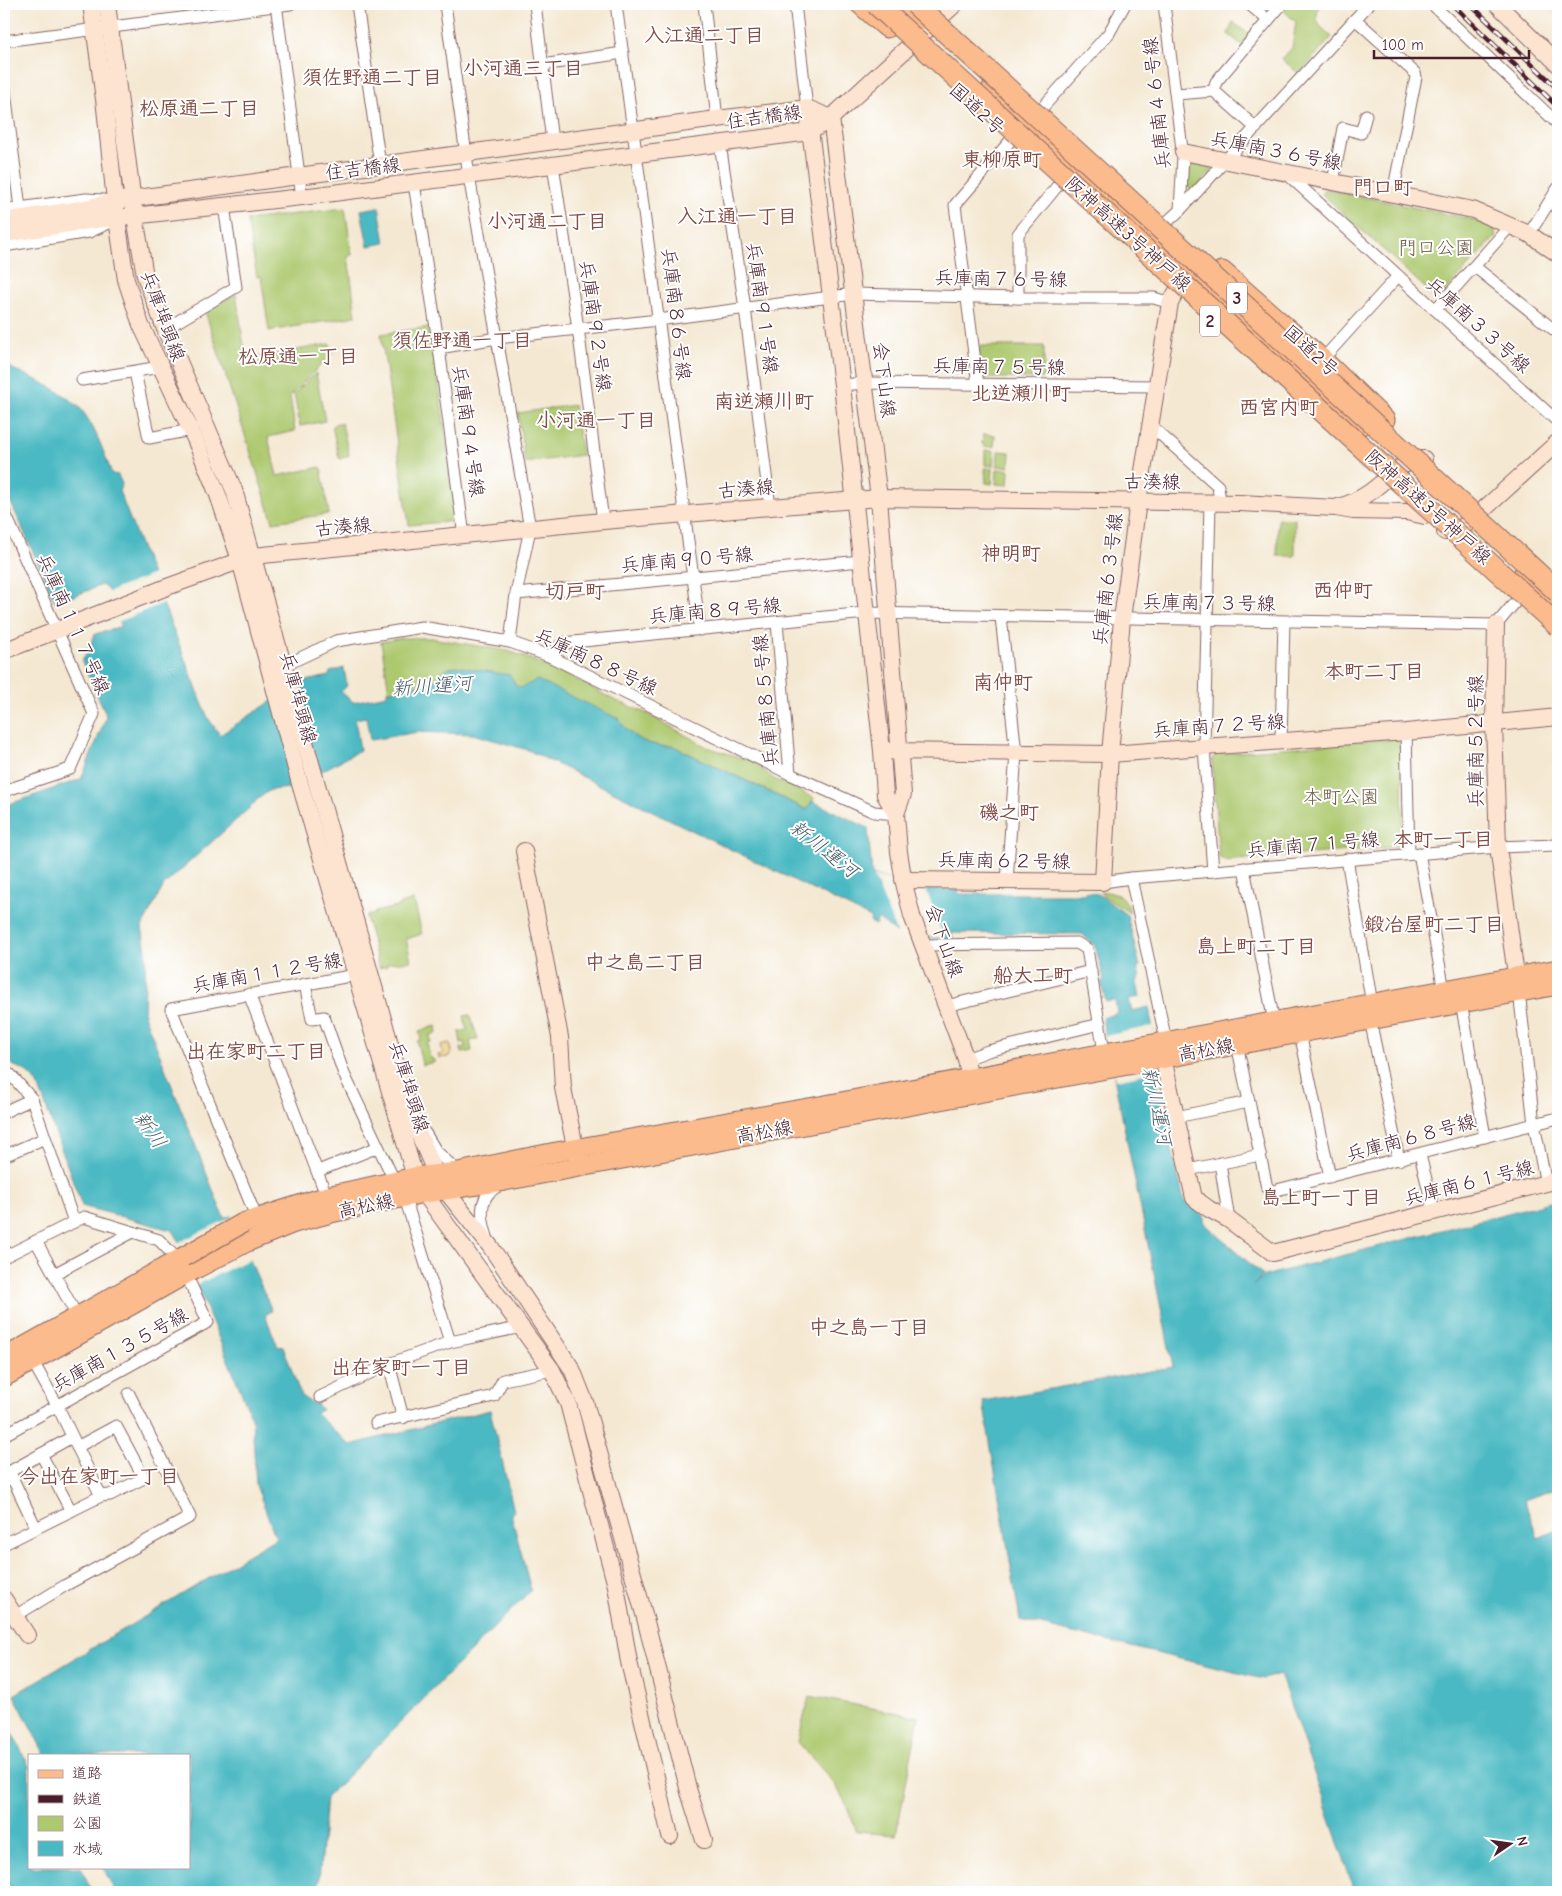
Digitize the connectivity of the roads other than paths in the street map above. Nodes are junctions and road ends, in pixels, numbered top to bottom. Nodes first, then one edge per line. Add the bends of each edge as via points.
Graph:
1 (91, 4) edge
2 (107, 4) edge
3 (290, 4) edge
4 (358, 4) edge
5 (445, 4) edge
6 (535, 4) edge
7 (616, 4) edge
8 (704, 4) edge
9 (796, 4) edge
10 (861, 4) edge
11 (876, 4) edge
12 (895, 4) edge
13 (916, 4) edge
14 (1125, 4) edge
15 (1164, 4) edge
16 (1249, 4) edge
17 (1282, 4) edge
18 (1369, 4) edge
19 (1432, 4) edge
20 (1497, 4) edge
21 (276, 5) edge
22 (939, 13) edge
23 (1355, 19) junction
24 (1268, 20) junction
25 (102, 28) junction
26 (4, 41) edge
27 (909, 46) junction
28 (623, 53) junction
29 (1558, 64) edge
30 (542, 65) junction
31 (4, 84) edge
32 (1214, 91) junction
33 (1176, 94) junction
34 (1042, 107) junction
35 (807, 108) junction
36 (1366, 115) dead end
37 (831, 118) junction
38 (717, 119) junction
39 (1558, 124) edge
40 (1256, 128) junction
41 (634, 130) junction
42 (810, 132) junction
43 (1018, 140) junction
44 (552, 141) junction
45 (720, 144) junction
46 (1183, 152) junction
47 (466, 153) junction
48 (637, 154) junction
49 (1225, 162) junction
50 (380, 165) junction
51 (554, 165) junction
52 (1286, 174) junction
53 (299, 176) junction
54 (469, 176) junction
55 (1333, 182) junction
56 (414, 183) junction
57 (1059, 184) junction
58 (1558, 188) edge
59 (1393, 193) junction
60 (302, 197) junction
61 (132, 198) junction
62 (114, 201) junction
63 (224, 206) junction
64 (20, 208) junction
65 (4, 210) edge
66 (87, 215) junction
67 (1173, 216) junction
68 (135, 217) junction
69 (117, 219) junction
70 (4, 221) edge
71 (1510, 226) junction
72 (4, 234) edge
73 (1529, 234) junction
74 (4, 246) edge
75 (1558, 254) edge
76 (1475, 267) junction
77 (1398, 276) junction
78 (853, 294) junction
79 (831, 296) junction
80 (967, 296) junction
81 (1173, 297) junction
82 (1018, 298) junction
83 (745, 308) junction
84 (1436, 309) junction
85 (658, 320) junction
86 (578, 328) junction
87 (165, 329) junction
88 (1558, 333) edge
89 (498, 338) junction
90 (439, 348) junction
91 (178, 358) junction
92 (1322, 360) junction
93 (160, 367) junction
94 (135, 372) junction
95 (82, 380) dead end
96 (865, 383) junction
97 (842, 384) junction
98 (978, 385) junction
99 (1157, 386) junction
100 (1558, 422) edge
101 (1150, 425) junction
102 (199, 434) junction
103 (1558, 442) edge
104 (1401, 450) junction
105 (1375, 459) junction
106 (1426, 459) junction
107 (1385, 480) junction
108 (879, 498) junction
109 (855, 500) junction
110 (1138, 502) junction
111 (1215, 503) junction
112 (770, 507) junction
113 (1336, 508) junction
114 (1483, 510) junction
115 (4, 511) edge
116 (685, 515) junction
117 (1424, 516) junction
118 (603, 521) junction
119 (530, 529) junction
120 (1445, 532) junction
121 (464, 536) junction
122 (247, 558) junction
123 (861, 561) junction
124 (693, 578) junction
125 (1558, 579) edge
126 (1558, 592) edge
127 (516, 594) junction
128 (1517, 600) junction
129 (1558, 607) edge
130 (866, 613) junction
131 (889, 614) junction
132 (1000, 617) junction
133 (1122, 619) junction
134 (1206, 620) junction
135 (777, 622) junction
136 (1284, 622) junction
137 (1496, 625) junction
138 (1558, 626) edge
139 (56, 630) junction
140 (700, 630) junction
141 (1558, 638) edge
142 (510, 642) junction
143 (4, 651) edge
144 (549, 656) junction
145 (278, 677) junction
146 (1558, 717) edge
147 (1494, 723) junction
148 (1406, 732) junction
149 (1282, 741) junction
150 (1204, 747) junction
151 (890, 751) junction
152 (1016, 753) junction
153 (1110, 754) junction
154 (790, 774) junction
155 (4, 791) edge
156 (896, 814) junction
157 (1558, 845) edge
158 (1498, 846) junction
159 (524, 852) dead end
160 (1414, 854) junction
161 (1347, 859) junction
162 (1244, 868) junction
163 (1213, 871) junction
164 (1131, 878) junction
165 (1104, 879) junction
166 (904, 881) junction
167 (1007, 881) junction
168 (922, 941) junction
169 (1558, 969) edge
170 (1091, 971) junction
171 (362, 974) junction
172 (305, 984) junction
173 (1518, 984) junction
174 (1558, 985) edge
175 (1444, 990) junction
176 (249, 994) junction
177 (1461, 1002) junction
178 (946, 1006) junction
179 (1371, 1012) junction
180 (1274, 1022) junction
181 (1100, 1024) junction
182 (1300, 1033) junction
183 (1237, 1044) junction
184 (1160, 1050) junction
185 (1108, 1057) junction
186 (4, 1073) edge
187 (970, 1077) junction
188 (32, 1099) junction
189 (1249, 1102) junction
190 (409, 1111) junction
191 (4, 1112) edge
192 (1176, 1117) junction
193 (1558, 1118) edge
194 (1534, 1124) junction
195 (1485, 1137) junction
196 (45, 1138) junction
197 (378, 1147) junction
198 (1260, 1155) junction
199 (1420, 1155) junction
200 (4, 1156) edge
201 (577, 1158) junction
202 (1399, 1160) junction
203 (1220, 1164) junction
204 (1188, 1170) junction
205 (318, 1171) junction
206 (458, 1172) junction
207 (1330, 1177) junction
208 (504, 1181) junction
209 (395, 1182) junction
210 (440, 1182) junction
211 (1552, 1182) edge
212 (420, 1185) junction
213 (405, 1198) junction
214 (329, 1205) junction
215 (1434, 1212) junction
216 (1229, 1220) junction
217 (250, 1221) junction
218 (74, 1222) junction
219 (133, 1232) junction
220 (36, 1241) junction
221 (490, 1246) junction
222 (4, 1257) edge
223 (184, 1266) junction
224 (54, 1274) junction
225 (77, 1316) junction
226 (522, 1327) junction
227 (450, 1342) junction
228 (4, 1358) edge
229 (32, 1360) junction
230 (389, 1364) junction
231 (552, 1370) junction
232 (4, 1377) edge
233 (129, 1394) dead end
234 (320, 1396) dead end
235 (56, 1405) junction
236 (404, 1418) junction
237 (376, 1423) dead end
238 (4, 1435) edge
239 (75, 1442) junction
240 (41, 1454) junction
241 (8, 1480) edge
242 (101, 1496) junction
243 (71, 1511) junction
244 (36, 1528) junction
245 (4, 1544) edge
246 (4, 1599) edge
247 (15, 1616) junction
248 (27, 1635) dead end
249 (670, 1836) dead end
250 (704, 1840) dead end

1 - 25 street, 兵庫埠頭線
2 - 25 street, 兵庫埠頭線
3 - 21 street
4 - 50 street
5 - 47 street
6 - 30 street
7 - 28 street, 兵庫南８６号線
8 - 38 street
9 - 35 street
10 - 27 highway, 国道2号 / 2
11 - 43 highway, 阪神高速3号神戸線 / 3, bridge
12 - 43 highway, 3, bridge via 964,74
13 - 104 highway, 阪神高速3号神戸線 / 3, bridge
14 - 34 street via 1109,32
15 - 33 street, 兵庫南４６号線
16 - 24 street
17 - 24 street
18 - 23 street
19 - 39 street
20 - 29 street
21 - 25 street
21 - 53 street
22 - 27 street
22 - 34 highway, 国道2号 / 2
22 - 104 highway, 3, bridge via 959,54 1060,155 1308,381 1352,417
23 - 40 street
23 - 59 street via 1416,77
24 - 32 street via 1216,82
25 - 26 street
25 - 61 street, 兵庫埠頭線
25 - 62 street, 兵庫埠頭線 via 104,99
27 - 37 street
27 - 43 highway, 国道2号 / 2
28 - 30 street
28 - 41 street, 兵庫南８６号線
30 - 44 street
31 - 64 street
32 - 33 street
32 - 40 street
33 - 46 street, 兵庫南４６号線
34 - 67 highway, 国道2号 / 2
35 - 37 street, 住吉橋線
35 - 38 street, 住吉橋線
35 - 42 street, 会下山線
36 - 55 street via 1361,133 1343,128
37 - 42 street, 住吉橋線
37 - 78 street, 会下山線
38 - 41 street, 住吉橋線
40 - 49 street
41 - 44 street, 住吉橋線
41 - 48 street, 兵庫南８６号線
42 - 45 street, 住吉橋線
42 - 79 street, 会下山線
43 - 57 highway, 国道2号 / 2
43 - 80 street via 955,204
43 - 105 highway, 阪神高速3号神戸線 / 3, bridge
44 - 47 street, 住吉橋線
45 - 48 street, 住吉橋線
45 - 83 street, 兵庫南９１号線
46 - 49 street, 兵庫南３６号線
46 - 67 street, 兵庫南４６号線
47 - 50 street, 住吉橋線
47 - 54 street
48 - 51 street, 住吉橋線
48 - 85 street, 兵庫南８６号線
49 - 52 street, 兵庫南３６号線
49 - 67 street
50 - 53 street, 住吉橋線
51 - 54 street, 住吉橋線
51 - 86 street, 兵庫南９２号線
52 - 55 street, 兵庫南３６号線
52 - 77 street, 兵庫南３３号線
53 - 60 street
53 - 61 street, 住吉橋線
54 - 56 street, 住吉橋線
54 - 89 street
55 - 59 street, 兵庫南３６号線
56 - 60 street, 住吉橋線
56 - 90 street, 兵庫南９４号線
57 - 81 highway, 国道2号 / 2
57 - 82 street via 1018,234
58 - 73 street
59 - 71 street, 兵庫南３６号線 via 1473,210
60 - 63 street, 住吉橋線
61 - 62 street, 住吉橋線
61 - 68 street, 兵庫埠頭線
62 - 64 street via 86,198
62 - 66 street, 住吉橋線
62 - 69 street, 兵庫埠頭線
63 - 68 street, 住吉橋線
63 - 87 street via 236,287
64 - 65 street
66 - 69 street, 住吉橋線
66 - 70 street
66 - 72 street
67 - 92 highway, 国道2号 / 2
68 - 69 street, 住吉橋線
68 - 87 street, 兵庫埠頭線 via 145,276
69 - 74 street via 90,232
69 - 93 street, 兵庫埠頭線 via 126,280
71 - 73 street, 兵庫南３６号線
71 - 76 street
73 - 75 street, 兵庫南３６号線
76 - 84 street
76 - 88 street
77 - 84 street, 兵庫南３３号線
77 - 92 street
78 - 79 street, 兵庫南７６号線
78 - 80 street, 兵庫南７６号線
78 - 96 street, 会下山線
79 - 83 street, 兵庫南７６号線
79 - 97 street, 会下山線
80 - 82 street, 兵庫南７６号線
80 - 98 street
81 - 82 street, 兵庫南７６号線
81 - 99 street, 兵庫南６３号線
81 - 107 highway, 国道2号 / 2
83 - 85 street, 兵庫南７６号線
83 - 112 street, 兵庫南９１号線
84 - 100 street, 兵庫南３３号線
85 - 86 street, 兵庫南７６号線
85 - 116 street, 兵庫南８６号線
86 - 89 street, 兵庫南７６号線
86 - 118 street, 兵庫南９２号線
87 - 91 street, 兵庫埠頭線
89 - 90 street, 兵庫南７６号線
89 - 119 street
90 - 121 street, 兵庫南９４号線
91 - 93 street
91 - 102 street, 兵庫埠頭線
92 - 106 highway, 国道2号 / 2
93 - 94 street
93 - 102 street, 兵庫埠頭線
94 - 95 street
94 - 102 street via 150,438
96 - 97 street, 兵庫南７５号線
96 - 98 street, 兵庫南７５号線
96 - 108 street, 会下山線
97 - 109 street, 会下山線
98 - 99 street, 兵庫南７５号線
99 - 101 street, 兵庫南６３号線
101 - 110 street, 兵庫南６３号線
101 - 111 street via 1218,486
102 - 122 street, 兵庫埠頭線 via 234,490
103 - 114 street
104 - 126 highway, 阪神高速3号神戸線 / 3, bridge
105 - 129 highway, 3, bridge via 1418,484 1438,500
105 - 138 highway, 阪神高速3号神戸線 / 3, bridge
106 - 107 street, 古湊線 via 1411,460
106 - 114 highway, 国道2号 / 2
107 - 113 street, 古湊線 via 1352,503
107 - 117 highway, 国道2号 / 2
108 - 109 street, 古湊線
108 - 110 street, 古湊線
108 - 131 street, 会下山線
109 - 112 street, 古湊線
109 - 123 street, 会下山線
110 - 111 street, 古湊線
110 - 133 street, 兵庫南６３号線
111 - 113 street, 古湊線
111 - 134 street
112 - 116 street, 古湊線
113 - 117 street, 古湊線
114 - 120 street via 1459,530
114 - 125 highway, 国道2号 / 2
115 - 139 street, 兵庫南１１７号線
116 - 118 street, 古湊線
116 - 124 street, 兵庫南８６号線
117 - 120 highway, 国道2号 / 2
118 - 119 street, 古湊線
119 - 121 street, 古湊線
119 - 127 street
120 - 128 highway, 国道2号 / 2
121 - 122 street, 古湊線
122 - 139 street, 古湊線
122 - 145 street, 兵庫埠頭線
123 - 124 street, 兵庫南９０号線
123 - 130 street, 会下山線
124 - 127 street, 兵庫南９０号線
124 - 140 street, 兵庫南８６号線
127 - 142 street
128 - 137 street
128 - 141 highway, 国道2号 / 2
130 - 131 street, 兵庫南８９号線
130 - 135 street, 兵庫南８９号線
130 - 151 street, 会下山線
131 - 132 street, 兵庫南７３号線
131 - 151 street, 会下山線
132 - 133 street, 兵庫南７３号線
132 - 152 street
133 - 134 street, 兵庫南７３号線
133 - 153 street, 兵庫南６３号線
134 - 136 street, 兵庫南７３号線
134 - 150 street
135 - 140 street, 兵庫南８９号線
135 - 154 street, 兵庫南８５号線
136 - 137 street, 兵庫南７３号線
136 - 149 street
137 - 147 street, 兵庫南５２号線
139 - 143 street
139 - 155 street, 兵庫南１１７号線 via 94,714 70,769
140 - 144 street, 兵庫南８９号線 via 563,643
142 - 144 street, 兵庫南８８号線
142 - 145 street, 兵庫南８８号線 via 422,627 336,641
144 - 154 street, 兵庫南８８号線
145 - 171 street, 兵庫埠頭線
146 - 147 street, 兵庫南７２号線
147 - 148 street, 兵庫南７２号線
147 - 158 street, 兵庫南５２号線
148 - 149 street, 兵庫南７２号線
148 - 160 street
149 - 150 street, 兵庫南７２号線
150 - 153 street, 兵庫南７２号線
150 - 163 street
151 - 152 street, 兵庫南７２号線
151 - 156 street, 会下山線 via 903,794
152 - 153 street, 兵庫南７２号線
152 - 167 street
153 - 165 street, 兵庫南６３号線
154 - 156 street, 兵庫南８８号線 via 874,812
156 - 166 street, 会下山線
157 - 158 street, 兵庫南７１号線
158 - 160 street, 兵庫南７１号線
158 - 173 street, 兵庫南５２号線
159 - 201 street via 560,1037 563,1088
160 - 161 street, 兵庫南７１号線
160 - 175 street
161 - 162 street, 兵庫南７１号線
161 - 179 street
162 - 163 street, 兵庫南７１号線
162 - 180 street
163 - 164 street, 兵庫南７１号線
164 - 165 street, 兵庫南６２号線
164 - 184 street
165 - 167 street, 兵庫南６２号線
166 - 167 street, 兵庫南６２号線
166 - 168 street, 会下山線
168 - 170 street via 1077,943 1087,949
168 - 178 street, 会下山線
169 - 173 main road, 高松線
170 - 178 street
170 - 181 street
171 - 172 street, 兵庫南１１２号線
171 - 190 street, 兵庫埠頭線
171 - 212 street, 兵庫埠頭線
172 - 176 street, 兵庫南１１２号線
172 - 197 street via 312,1019 324,1017 344,1074
173 - 174 main road, 高松線
173 - 175 main road, 高松線
173 - 177 main road, 高松線
173 - 194 street, 兵庫南５２号線
175 - 179 main road, 高松線
176 - 205 street
176 - 217 street, 兵庫南１１２号線 via 171,1009
177 - 179 main road, 高松線
177 - 195 street
178 - 187 street, 会下山線
179 - 180 main road, 高松線
179 - 182 main road, 高松線
179 - 202 street
180 - 184 main road, 高松線
181 - 185 street
181 - 187 street via 988,1051
182 - 183 main road, 高松線
182 - 207 street
183 - 184 main road, 高松線
183 - 189 street
184 - 185 main road, 高松線
184 - 192 street, 兵庫南６１号線
185 - 187 main road, 高松線
186 - 188 street via 11,1076
187 - 201 main road, 高松線
188 - 191 street
188 - 196 street
189 - 192 street
189 - 198 street
190 - 206 street via 436,1151
190 - 210 street, 兵庫埠頭線
192 - 204 street, 兵庫南６１号線
193 - 194 street, 兵庫南６８号線
194 - 195 street, 兵庫南６８号線
194 - 211 street, 兵庫南５２号線
195 - 199 street, 兵庫南６８号線
196 - 200 street
196 - 218 street
197 - 205 street
197 - 209 street
198 - 203 street
198 - 207 street, 兵庫南６８号線 via 1268,1188 1273,1191
199 - 202 street, 兵庫南６８号線
199 - 215 street
201 - 206 main road, 高松線
201 - 208 main road, 高松線
202 - 207 street, 兵庫南６８号線
203 - 204 street
203 - 216 street
204 - 216 street, 兵庫南６１号線 via 1194,1198
205 - 214 street
206 - 210 main road, 高松線
208 - 210 main road, 高松線
208 - 221 street via 488,1193 483,1206 483,1223
209 - 212 main road, 高松線
209 - 214 main road, 高松線
210 - 212 main road, 高松線
210 - 221 street, 兵庫埠頭線
211 - 215 street, 兵庫南６１号線
212 - 213 main road, 高松線
212 - 226 street, 兵庫埠頭線
213 - 214 main road, 高松線
213 - 227 street
214 - 217 main road, 高松線
214 - 223 main road, 高松線 via 294,1223
215 - 216 street, 兵庫南６１号線 via 1273,1253
217 - 223 main road, 高松線, bridge
218 - 219 street via 84,1217
218 - 220 street
219 - 223 street via 159,1240
219 - 224 street
220 - 222 street
220 - 224 street
221 - 250 street, 兵庫埠頭線 via 572,1369 588,1411
223 - 225 main road, 高松線
223 - 229 main road, 高松線
223 - 235 street, 兵庫南１３５号線 via 208,1322
224 - 225 street
225 - 228 main road, 高松線
226 - 227 street
226 - 231 street, 兵庫埠頭線
227 - 230 street
229 - 232 main road, 高松線
229 - 235 street
230 - 234 street
230 - 236 street
231 - 236 street via 504,1380 494,1396
231 - 249 street, 兵庫埠頭線 via 568,1402 616,1586 629,1662
233 - 247 street via 190,1517
235 - 238 street, 兵庫南１３５号線
235 - 239 street
236 - 237 street
239 - 240 street
239 - 242 street
239 - 242 street via 116,1426 144,1478 110,1495
240 - 241 street via 9,1472
240 - 243 street
241 - 244 street
242 - 243 street
243 - 244 street
244 - 245 street
246 - 247 street
247 - 248 street

